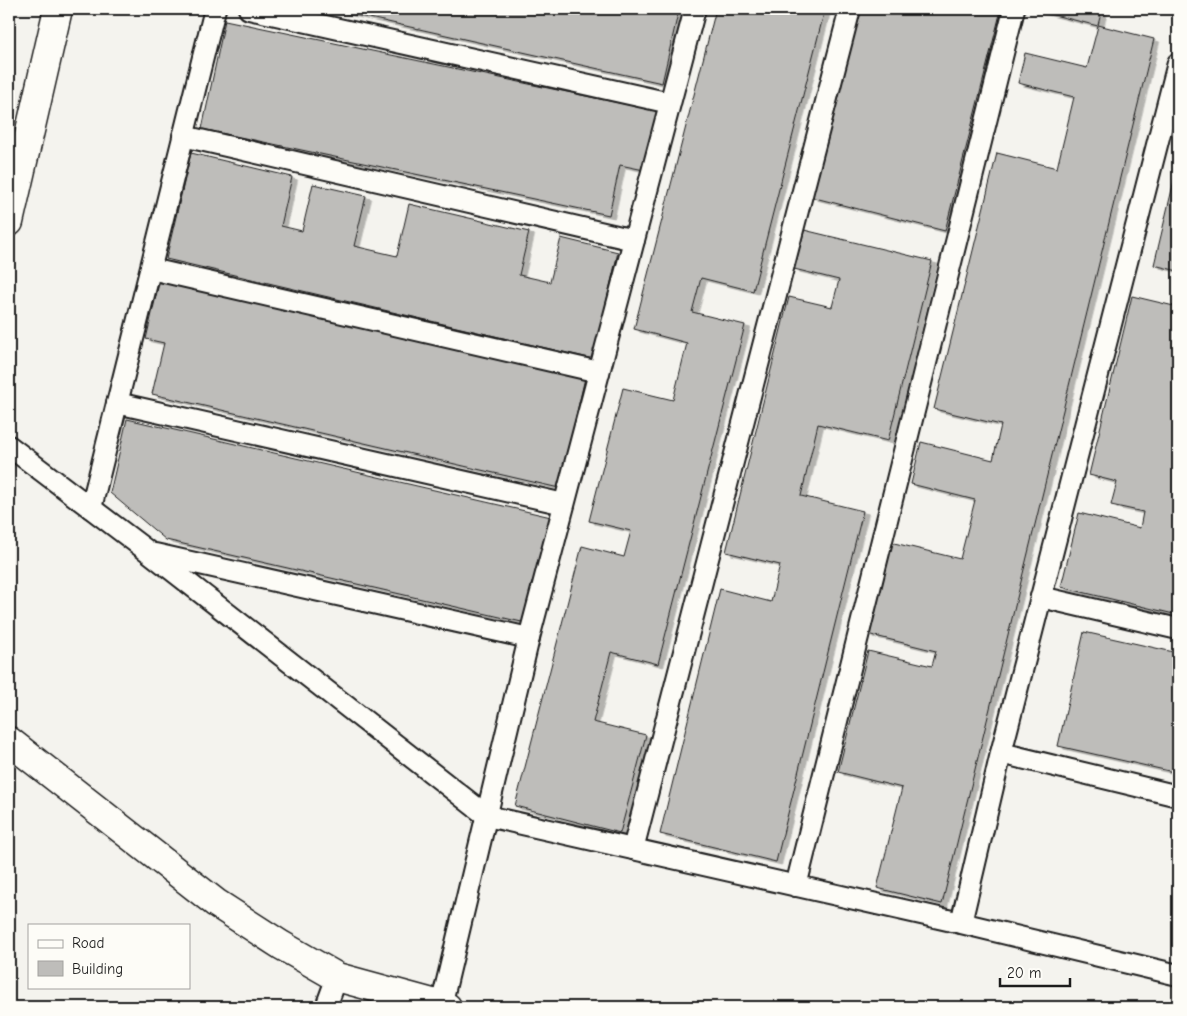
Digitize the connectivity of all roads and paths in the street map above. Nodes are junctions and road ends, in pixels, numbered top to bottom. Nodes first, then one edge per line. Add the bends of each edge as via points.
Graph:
1 (58, 9) edge
2 (214, 9) edge
3 (249, 9) edge
4 (695, 9) edge
5 (850, 9) edge
6 (1014, 9) edge
7 (1178, 63) edge
8 (1174, 101) edge
9 (670, 103) junction
10 (183, 136) junction
11 (9, 222) edge
12 (634, 240) junction
13 (151, 268) junction
14 (599, 372) junction
15 (117, 403) junction
16 (9, 446) edge
17 (564, 504) junction
18 (91, 508) junction
19 (150, 553) junction
20 (1041, 597) junction
21 (1178, 629) edge
22 (529, 638) junction
23 (9, 741) edge
24 (1001, 753) junction
25 (1178, 796) edge
26 (487, 816) junction
27 (633, 849) junction
28 (796, 886) junction
29 (961, 923) junction
30 (1178, 975) edge
31 (337, 977) junction
32 (326, 1007) edge
33 (444, 1007) edge

1 - 11 street
2 - 10 street
3 - 9 street
4 - 9 street
5 - 27 street
6 - 28 street
7 - 8 street
8 - 20 street
9 - 12 street
10 - 12 street
10 - 13 street
12 - 14 street
13 - 14 street
13 - 15 street
14 - 17 street
15 - 17 street
15 - 18 street
16 - 18 street
17 - 22 street
18 - 19 street
19 - 22 street
19 - 26 street
20 - 21 street
20 - 24 street
22 - 26 street
23 - 31 street via 216,903
24 - 25 street
24 - 29 street
26 - 27 street
26 - 33 street
27 - 28 street
28 - 29 street
29 - 30 street
31 - 32 street
31 - 33 street

